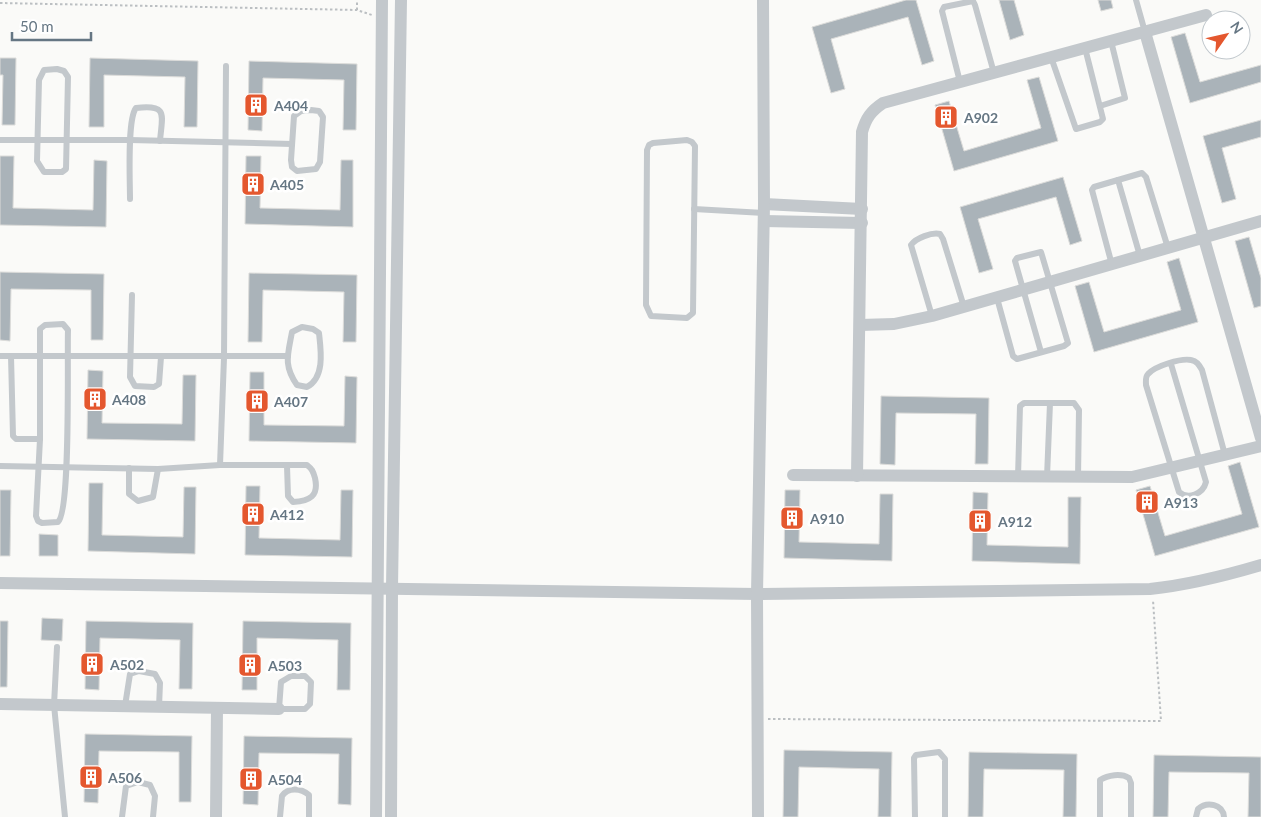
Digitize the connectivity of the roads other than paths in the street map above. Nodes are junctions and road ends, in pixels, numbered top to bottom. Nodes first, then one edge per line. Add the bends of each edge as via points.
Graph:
1 (382, 0) edge
2 (401, 0) edge
3 (763, 0) edge
4 (1136, 0) edge
5 (1201, 16) edge
6 (1146, 32) junction
7 (1111, 41) junction
8 (1085, 48) junction
9 (1051, 58) junction
10 (226, 66) dead end
11 (994, 73) junction
12 (960, 82) junction
13 (1100, 106) junction
14 (0, 140) edge
15 (37, 140) junction
16 (130, 140) junction
17 (66, 141) junction
18 (160, 142) junction
19 (225, 142) junction
20 (292, 144) junction
21 (1118, 180) junction
22 (130, 199) dead end
23 (694, 209) junction
24 (862, 209) junction
25 (764, 213) junction
26 (1261, 221) edge
27 (862, 223) junction
28 (1204, 238) junction
29 (1168, 248) junction
30 (1140, 256) junction
31 (1112, 265) junction
32 (1051, 282) junction
33 (1023, 290) junction
34 (132, 295) dead end
35 (997, 298) junction
36 (964, 307) junction
37 (932, 316) junction
38 (860, 325) junction
39 (1041, 352) junction
40 (0, 356) edge
41 (12, 356) junction
42 (38, 356) junction
43 (288, 356) junction
44 (67, 357) junction
45 (131, 357) junction
46 (161, 357) junction
47 (224, 358) junction
48 (1171, 364) junction
49 (1050, 403) junction
50 (1261, 438) edge
51 (40, 439) junction
52 (1261, 446) edge
53 (1225, 455) junction
54 (1201, 462) junction
55 (220, 465) junction
56 (0, 466) edge
57 (287, 466) junction
58 (38, 467) junction
59 (67, 467) junction
60 (129, 468) junction
61 (158, 469) junction
62 (1171, 470) junction
63 (793, 475) dead end
64 (857, 476) junction
65 (1018, 477) junction
66 (1047, 478) junction
67 (1078, 478) junction
68 (1261, 565) edge
69 (0, 583) edge
70 (378, 588) junction
71 (392, 588) junction
72 (757, 594) junction
73 (56, 647) dead end
74 (0, 704) edge
75 (54, 705) junction
76 (125, 706) junction
77 (159, 707) junction
78 (217, 708) junction
79 (279, 709) junction
80 (65, 817) edge
81 (122, 817) edge
82 (154, 817) edge
83 (216, 817) edge
84 (280, 817) edge
85 (309, 817) edge
86 (376, 817) edge
87 (391, 817) edge
88 (758, 817) edge
89 (915, 817) edge
90 (945, 817) edge
91 (1100, 817) edge
92 (1131, 817) edge
93 (1196, 817) edge
94 (1224, 817) edge

1 - 70 street
2 - 71 street
3 - 25 street
4 - 6 lane
5 - 6 street
6 - 7 street
6 - 28 street
7 - 8 street
7 - 13 lane via 1125,98
8 - 9 street
8 - 13 lane
9 - 11 street
9 - 13 lane via 1076,129 1100,122 1103,119
10 - 19 lane
11 - 12 street
11 - 12 lane via 973,1 944,7 942,11
12 - 24 street via 883,103 872,110 862,132
14 - 15 lane
15 - 17 lane
15 - 17 lane via 40,168 44,172 56,173 66,169
15 - 17 lane via 40,75 44,70 57,69 68,77
16 - 17 lane
16 - 18 lane
16 - 18 lane via 132,113 136,108 153,106 163,114
16 - 22 lane
18 - 19 lane
19 - 20 lane
19 - 47 lane
20 - 20 lane via 294,116 301,111 319,111 323,117 320,162 316,169 296,171 292,167
21 - 29 lane via 1144,174
21 - 30 lane
21 - 31 lane via 1092,190
23 - 23 lane via 693,313 687,318 651,316 646,305 649,145 692,142 695,146
23 - 25 lane
24 - 25 street
24 - 27 street
25 - 27 street
25 - 72 street
26 - 28 street
27 - 38 street
28 - 29 street
28 - 50 street
29 - 30 street
30 - 31 street
31 - 32 street
32 - 33 street
32 - 33 lane via 1041,252 1017,258 1015,261
32 - 39 lane via 1068,343
33 - 35 street
33 - 39 lane
34 - 45 lane
35 - 36 street
35 - 39 lane via 1013,356 1017,359
36 - 37 street
36 - 37 lane via 943,239 935,233 911,245
37 - 38 street via 894,324
38 - 64 street
40 - 41 lane
41 - 42 lane
41 - 51 lane via 13,436 16,439
42 - 44 lane
42 - 44 lane via 40,329 45,325 63,324 68,330
42 - 51 lane
43 - 43 lane via 292,332 302,327 318,333 319,375 314,383 306,387 297,385 290,374
43 - 47 lane
44 - 45 lane
44 - 59 lane
45 - 46 lane
45 - 46 lane via 130,377 135,386 154,387 158,384
46 - 47 lane
47 - 55 lane
48 - 53 lane via 1192,360 1202,370
48 - 54 lane
48 - 62 lane via 1155,369 1146,378
49 - 65 lane via 1024,403 1020,406
49 - 66 lane
49 - 67 lane via 1074,403 1078,406
51 - 58 lane
52 - 53 street
53 - 54 street
54 - 62 street
54 - 62 lane via 1206,482 1204,489 1189,496 1179,492
55 - 57 lane
55 - 61 lane
56 - 58 lane
57 - 57 lane via 288,496 293,502 307,501 317,489 313,469 307,464
58 - 59 lane
58 - 59 lane via 36,516 42,523 62,519
59 - 60 lane
60 - 61 lane
60 - 61 lane via 129,494 138,500 153,497
62 - 67 street via 1132,477
63 - 64 street
64 - 65 street
65 - 66 street
66 - 67 street
68 - 72 street via 1180,586 1152,588
69 - 70 street
70 - 71 street
70 - 86 street
71 - 72 street
71 - 87 street
72 - 88 street
73 - 75 lane
74 - 75 street
75 - 76 street
75 - 80 lane
76 - 77 street
76 - 77 lane via 130,674 139,671 155,674 160,683
77 - 78 street
78 - 79 street
78 - 83 street
79 - 79 lane via 281,682 285,678 305,676 310,680 308,707
81 - 82 lane via 126,786 138,782 150,785 155,796
84 - 85 lane via 282,796 291,790 302,790 309,795
89 - 90 lane via 914,758 939,752 945,759
91 - 92 lane via 1100,780 1106,776 1130,778
93 - 94 lane via 1198,809 1206,804 1221,808

